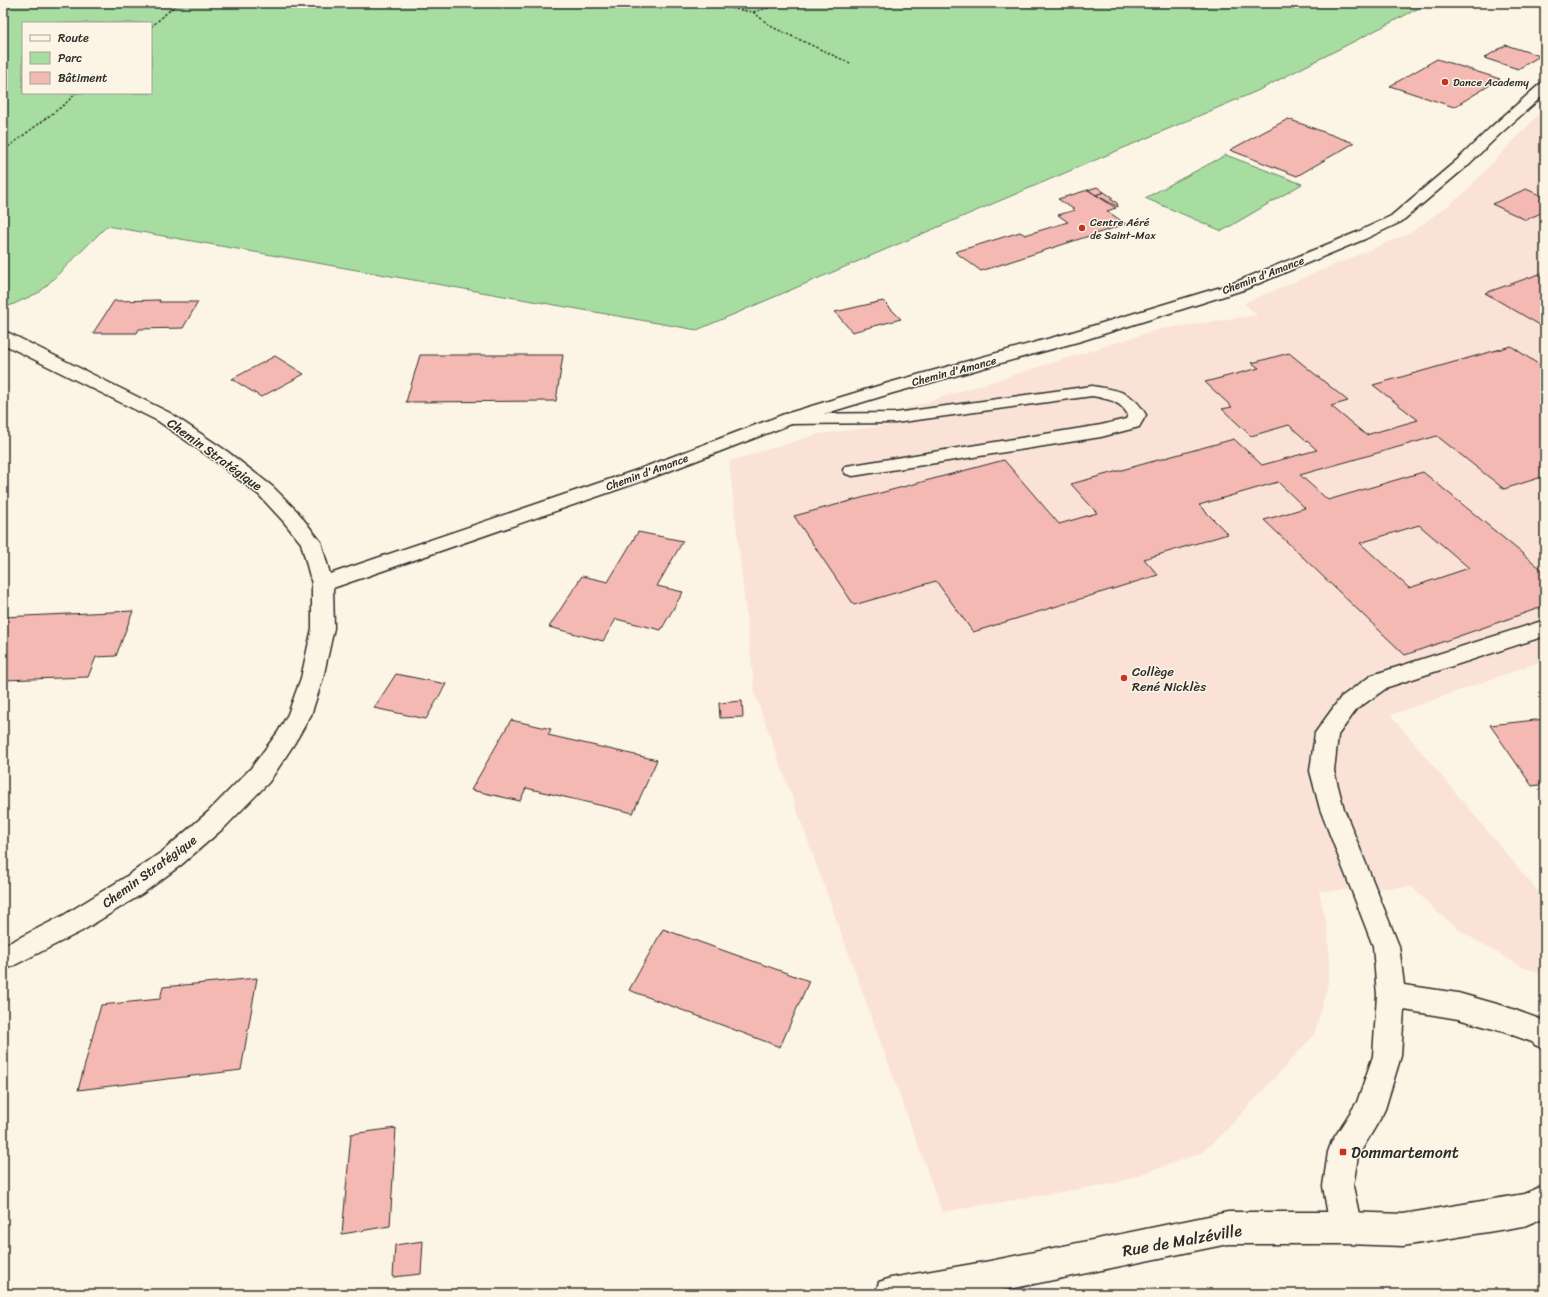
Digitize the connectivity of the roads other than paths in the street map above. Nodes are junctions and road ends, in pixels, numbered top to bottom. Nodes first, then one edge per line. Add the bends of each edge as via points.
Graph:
1 (1545, 87) edge
2 (3, 337) edge
3 (788, 419) junction
4 (853, 470) dead end
5 (322, 584) junction
6 (1545, 628) edge
7 (3, 959) edge
8 (1391, 995) junction
9 (1545, 1036) edge
10 (1545, 1201) edge
11 (1346, 1228) junction
12 (891, 1294) edge

1 - 3 street, Chemin d'Amance via 1396,219 1360,236 1237,287 1075,337
2 - 5 street, Chemin Stratégique via 164,418 227,460 266,491 311,542
3 - 4 street via 895,418 1092,391 1119,396 1132,404 1137,415 1133,423 1101,431
3 - 5 street, Chemin d'Amance via 644,474
5 - 7 street, Chemin Stratégique via 323,628 312,678 299,715 260,776 217,819 172,858 133,886 73,923
6 - 8 street via 1380,681 1349,703 1327,733 1322,771 1332,809 1386,946
8 - 9 street via 1458,1006 1504,1019
8 - 11 street via 1387,1056 1370,1109 1343,1152 1338,1186
10 - 11 street, Rue de Malzéville via 1524,1210 1403,1230
11 - 12 street, Rue de Malzéville via 1228,1228 990,1277

